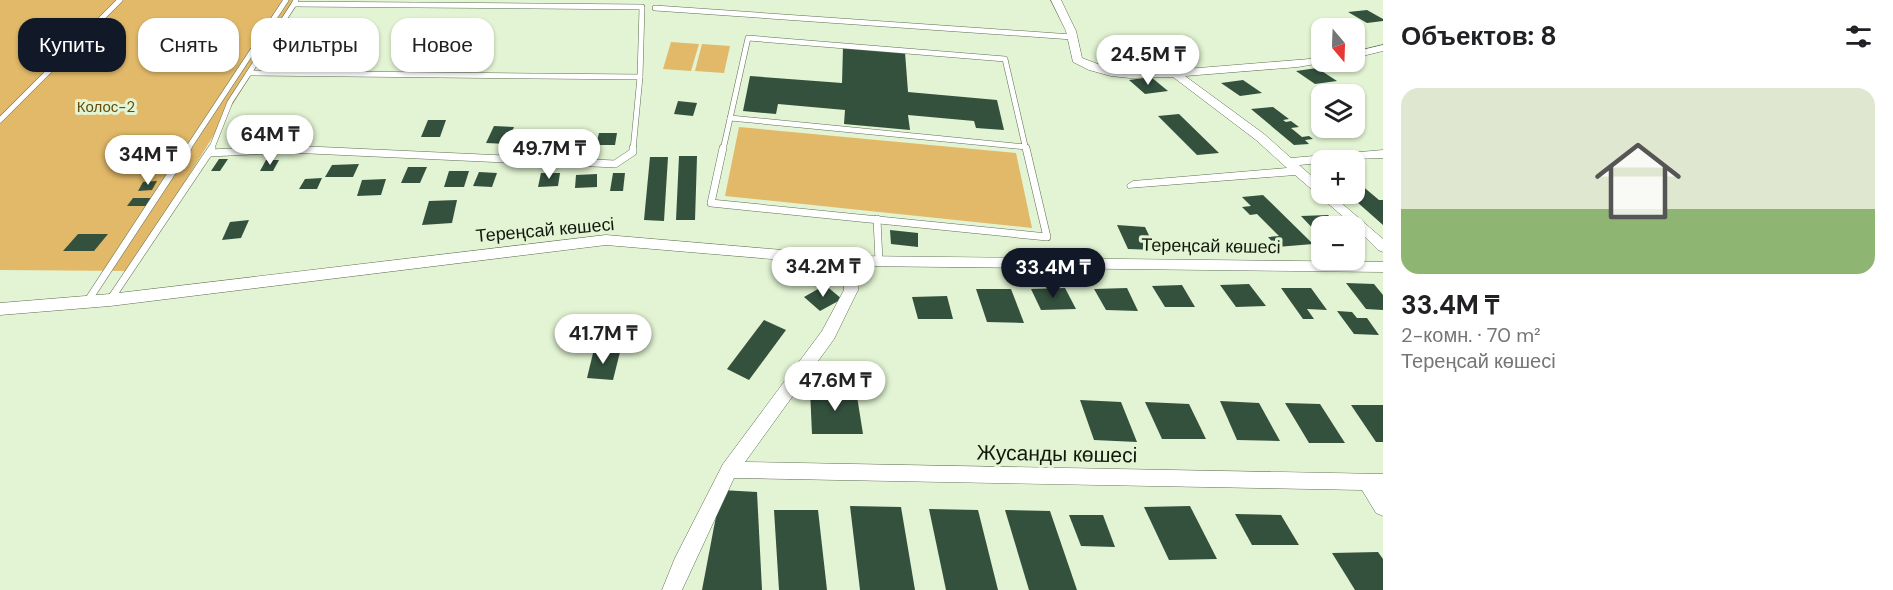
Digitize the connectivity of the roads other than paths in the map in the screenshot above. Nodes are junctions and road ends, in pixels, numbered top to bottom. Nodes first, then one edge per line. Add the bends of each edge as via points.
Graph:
1 (120, 0) edge
2 (286, 0) edge
3 (1056, 0) edge
4 (295, 2) edge
5 (655, 8) dead end
6 (1072, 37) junction
7 (1383, 48) edge
8 (1365, 52) edge
9 (1311, 62) edge
10 (249, 73) junction
11 (1176, 74) junction
12 (640, 77) junction
13 (730, 118) junction
14 (0, 120) edge
15 (1026, 147) junction
16 (210, 153) junction
17 (1383, 154) edge
18 (1294, 167) junction
19 (1311, 182) edge
20 (1133, 185) dead end
21 (1335, 204) edge
22 (878, 219) junction
23 (1383, 247) edge
24 (850, 261) junction
25 (879, 261) junction
26 (1383, 267) edge
27 (110, 300) junction
28 (87, 302) junction
29 (0, 309) edge
30 (729, 470) junction
31 (1375, 482) edge
32 (1383, 507) edge
33 (672, 590) edge

1 - 14 lane
2 - 28 lane
3 - 6 street
4 - 10 lane
4 - 12 lane via 642,7
5 - 6 lane
6 - 11 street via 1077,60 1099,71
7 - 8 street
9 - 11 street
10 - 12 lane
10 - 16 lane via 230,102
11 - 18 street
12 - 16 lane via 633,152 615,164 288,149
13 - 15 lane
13 - 15 lane via 748,38 1005,58
13 - 22 lane via 711,202
15 - 22 lane via 1047,237
16 - 27 lane
17 - 18 street
18 - 19 street
18 - 20 street
21 - 23 street
22 - 25 lane
24 - 25 street, Тереңсай көшесі
24 - 27 street, Тереңсай көшесі via 606,240
24 - 30 street via 851,290 828,335
25 - 26 street, Тереңсай көшесі
27 - 28 street, Тереңсай көшесі
28 - 29 street, Тереңсай көшесі
30 - 31 street, Жусанды көшесі
30 - 33 street
31 - 32 street

